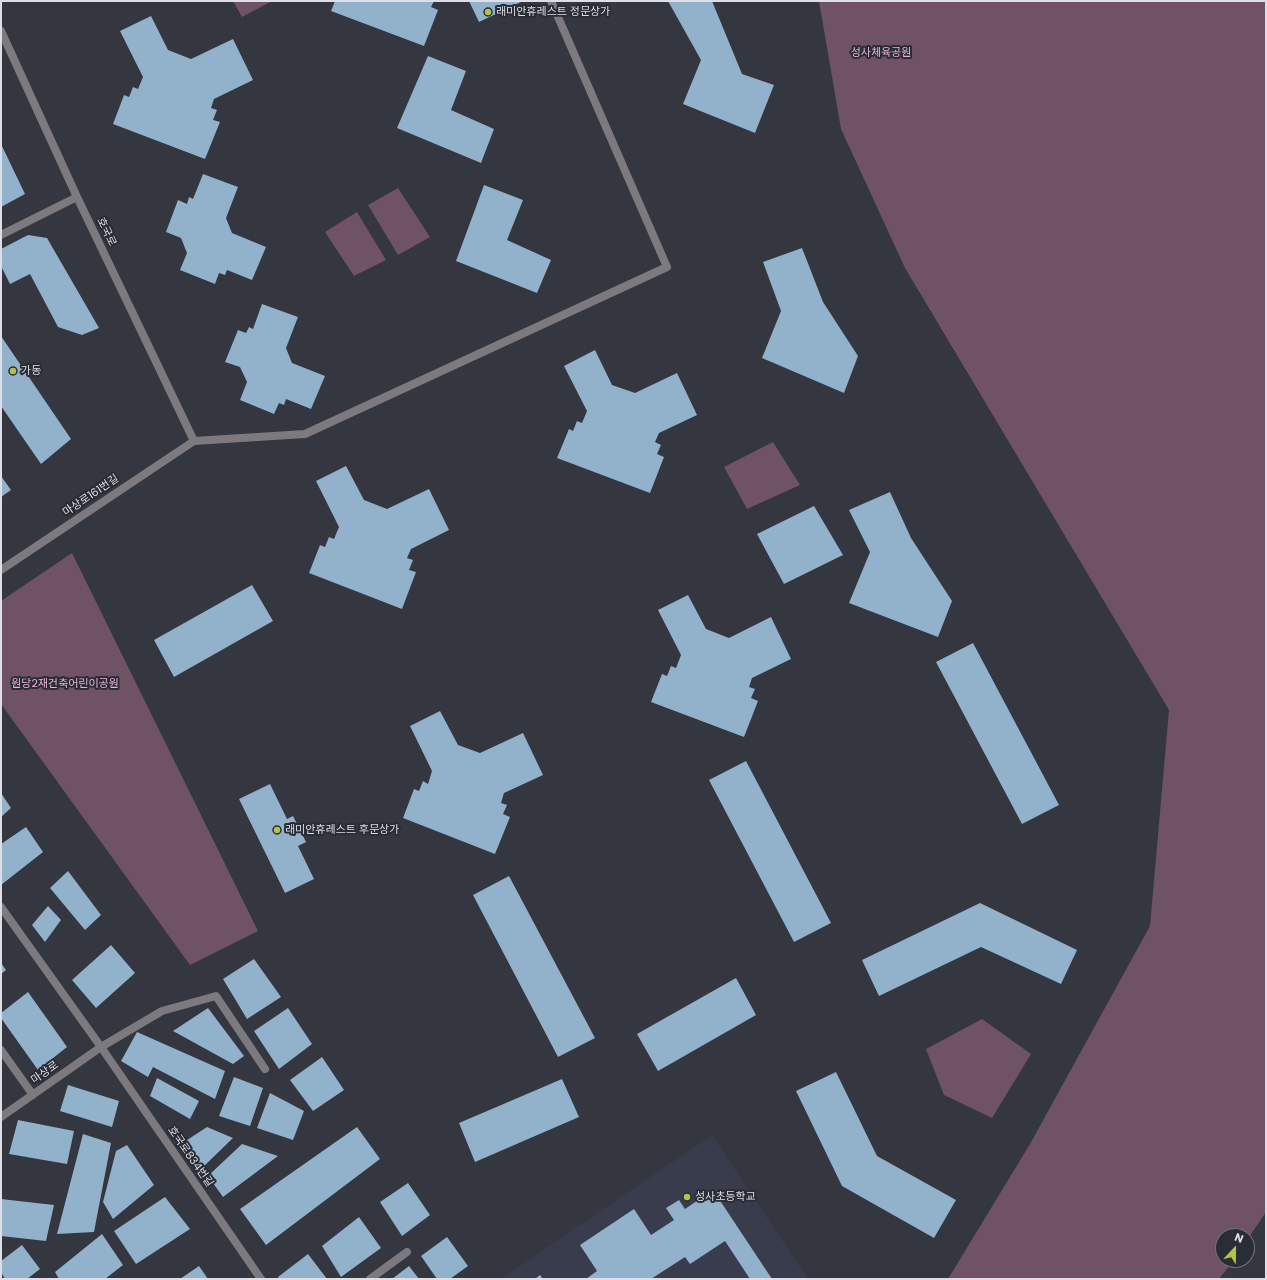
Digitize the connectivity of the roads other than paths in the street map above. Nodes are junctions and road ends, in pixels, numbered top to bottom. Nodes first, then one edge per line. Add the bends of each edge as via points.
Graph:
1 (551, 1) edge
2 (1, 31) edge
3 (77, 197) junction
4 (1, 235) edge
5 (194, 441) junction
6 (1, 570) edge
7 (1, 906) edge
8 (101, 1047) junction
9 (1, 1050) edge
10 (265, 1069) dead end
11 (33, 1095) junction
12 (1, 1117) edge
13 (407, 1252) dead end
14 (261, 1279) edge
15 (370, 1279) edge

1 - 5 street via 667,268 305,434
2 - 3 street, 호국로
3 - 4 street
3 - 5 street, 호국로
5 - 6 street, 마상로161번길
7 - 8 street, 호국로834번길
8 - 10 street via 162,1011 216,996
8 - 11 street, 마상로
8 - 14 street, 호국로834번길
9 - 11 street
11 - 12 street, 마상로
13 - 15 street

